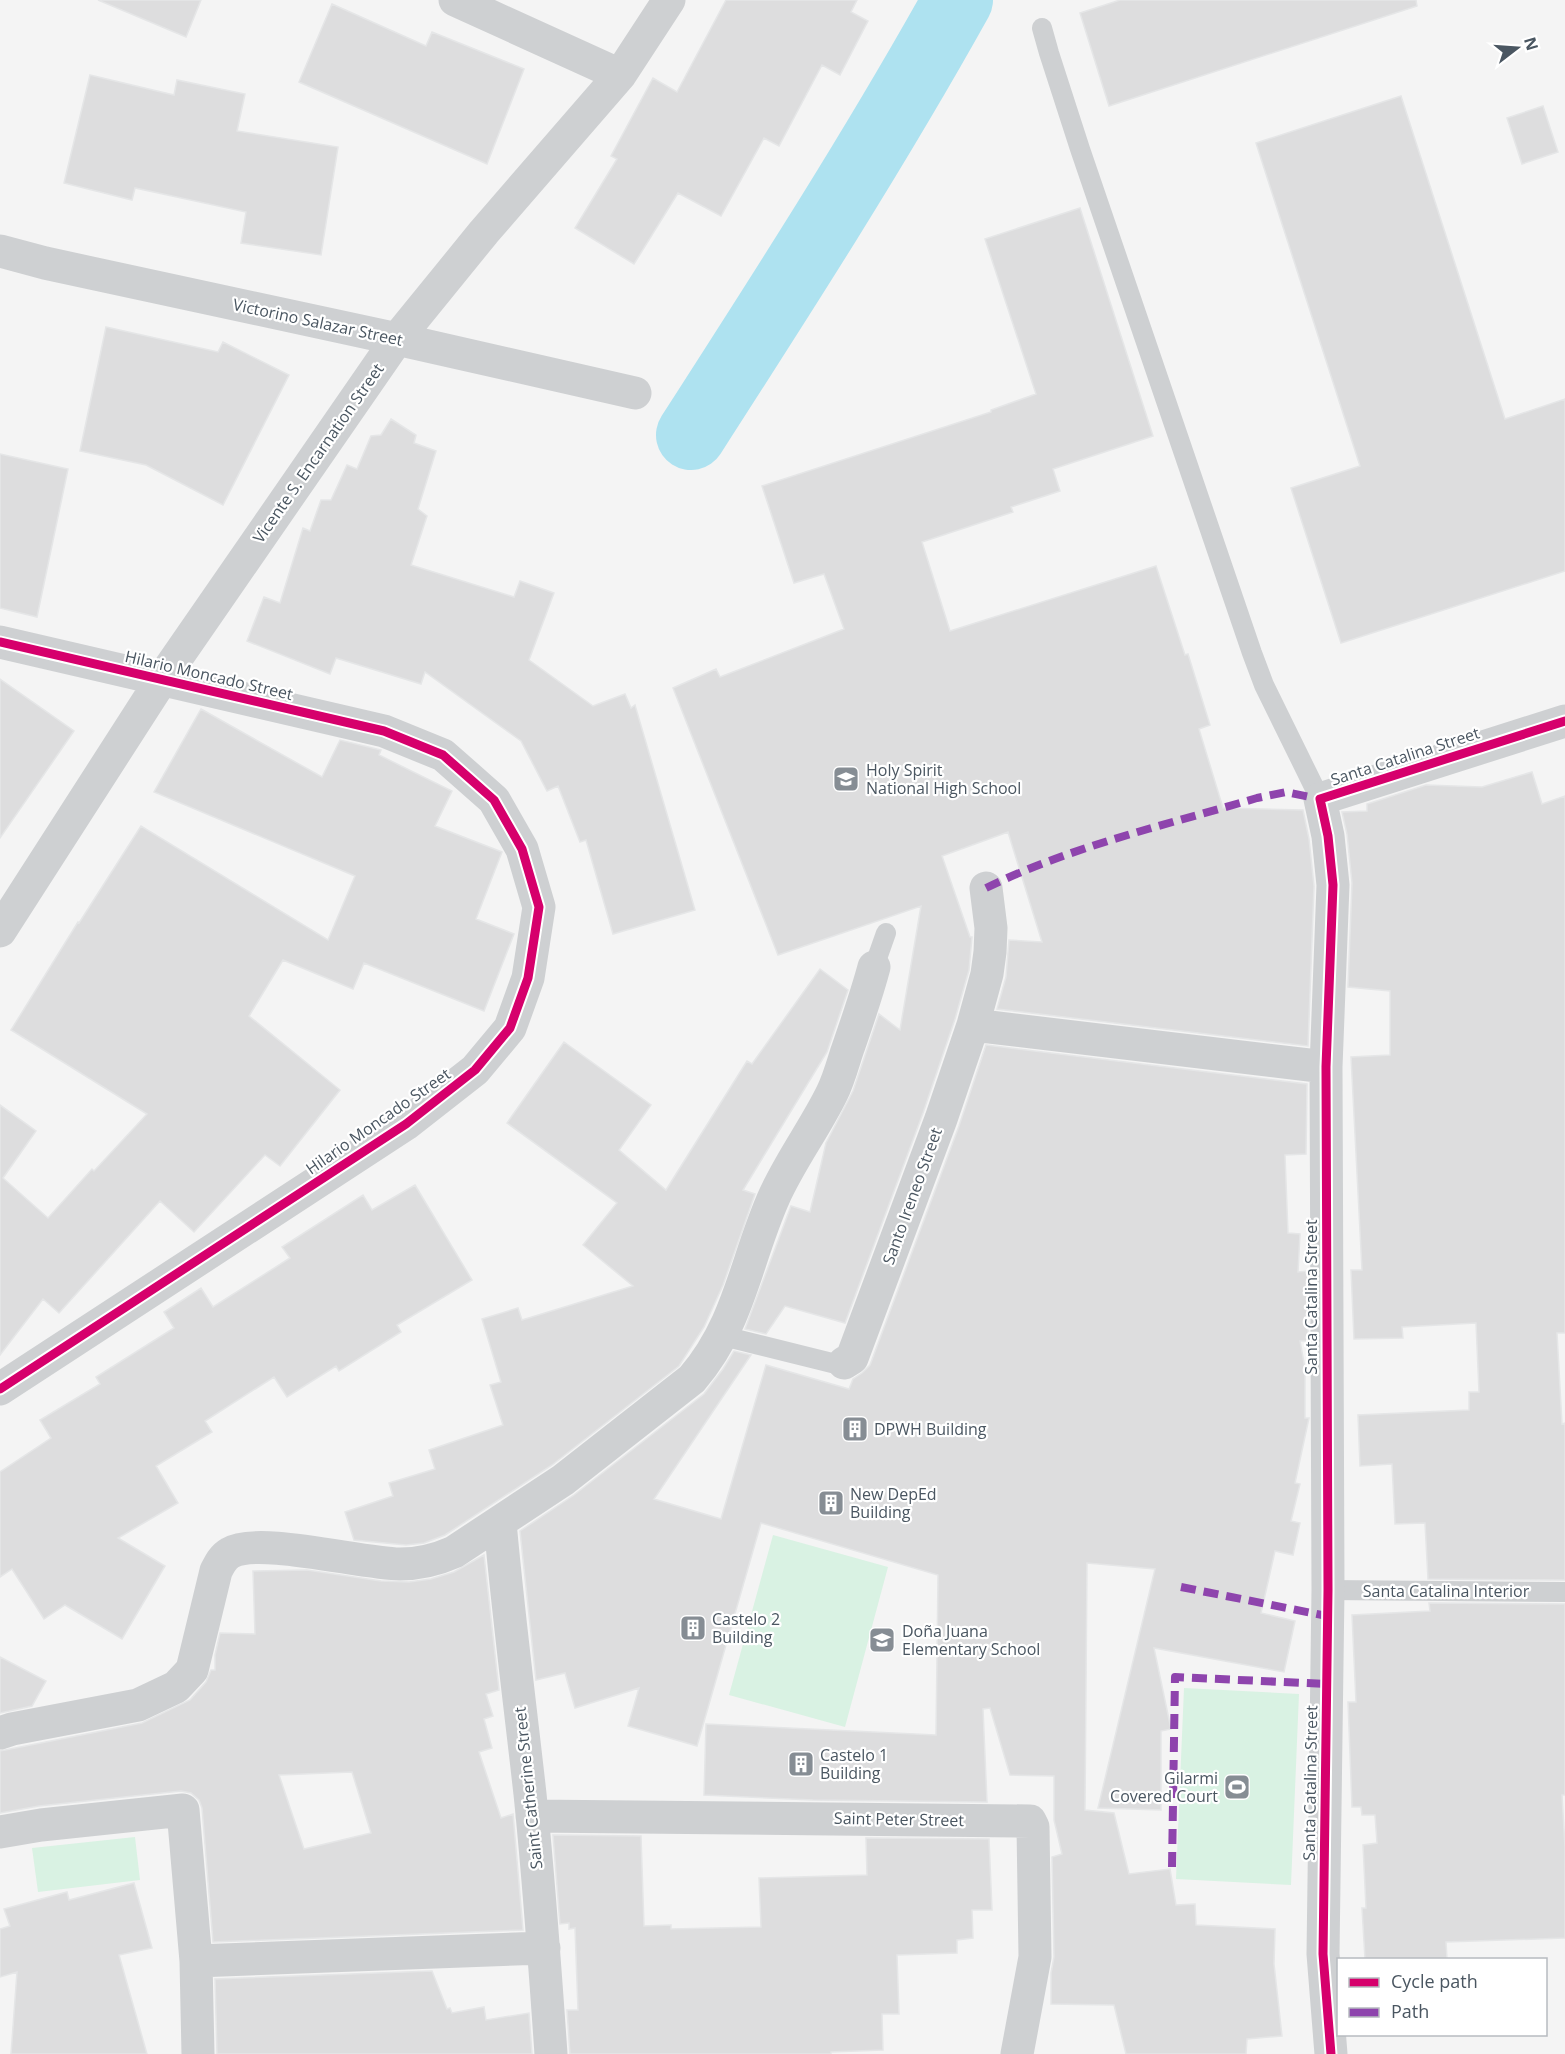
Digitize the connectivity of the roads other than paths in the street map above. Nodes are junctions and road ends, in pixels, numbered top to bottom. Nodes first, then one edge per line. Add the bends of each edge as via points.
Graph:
1 (455, 0) edge
2 (669, 0) edge
3 (1042, 28) dead end
4 (620, 75) junction
5 (0, 251) edge
6 (398, 339) junction
7 (635, 393) dead end
8 (0, 642) edge
9 (162, 679) junction
10 (1565, 721) edge
11 (1320, 799) junction
12 (986, 888) dead end
13 (0, 931) edge
14 (886, 933) dead end
15 (874, 967) joint
16 (974, 1025) junction
17 (1326, 1067) junction
18 (723, 1336) junction
19 (844, 1363) joint
20 (0, 1389) edge
21 (500, 1522) junction
22 (1328, 1590) junction
23 (1565, 1592) edge
24 (0, 1733) edge
25 (532, 1816) junction
26 (0, 1832) edge
27 (544, 1948) junction
28 (196, 1961) junction
29 (198, 2054) edge
30 (551, 2054) edge
31 (1017, 2054) edge
32 (1331, 2054) edge

1 - 4 street
2 - 4 street, Vicente S. Encarnation Street
3 - 11 lane via 1252,653
4 - 6 street, Vicente S. Encarnation Street via 484,232
5 - 6 street, Victorino Salazar Street
6 - 7 street, Victorino Salazar Street
6 - 9 street, Vicente S. Encarnation Street
8 - 9 street, Hilario Moncado Street
9 - 13 street, Vicente S. Encarnation Street
9 - 20 street, Hilario Moncado Street via 384,730 443,755 494,800 522,849 539,907 528,978 510,1028 475,1070 406,1124
10 - 11 street, Santa Catalina Street
11 - 17 street, Santa Catalina Street via 1333,885
12 - 16 street, Santo Ireneo Street via 990,952
14 - 15 lane
15 - 18 street via 833,1091 775,1196
16 - 17 street
16 - 19 street, Santo Ireneo Street via 852,1358
17 - 22 street, Santa Catalina Street
18 - 19 lane
18 - 21 street via 693,1379 562,1480
21 - 24 street via 454,1552 418,1563 397,1564 269,1548 231,1552 216,1570 192,1670 176,1687 138,1705
21 - 25 street, Saint Catherine Street
22 - 23 lane, Santa Catalina Interior
22 - 32 street, Santa Catalina Street via 1323,1954
25 - 27 street, Saint Catherine Street
25 - 31 street, Saint Peter Street via 1030,1821 1035,1957
26 - 28 street via 183,1810
27 - 28 street
27 - 30 street, Saint Catherine Street
28 - 29 street

